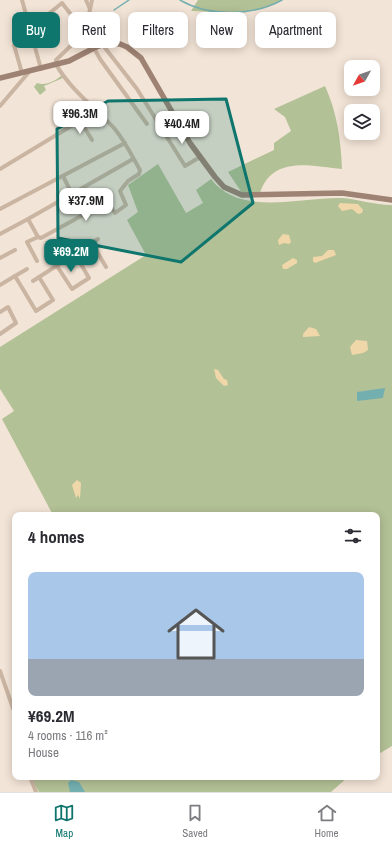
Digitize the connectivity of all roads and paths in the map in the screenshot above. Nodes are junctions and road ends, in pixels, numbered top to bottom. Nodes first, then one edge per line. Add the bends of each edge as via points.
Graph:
1 (22, 0) edge
2 (86, 0) edge
3 (92, 0) edge
4 (90, 9) junction
5 (25, 12) edge
6 (51, 12) edge
7 (69, 12) edge
8 (89, 12) edge
9 (120, 44) edge
10 (15, 48) edge
11 (35, 48) edge
12 (70, 48) edge
13 (94, 48) joint
14 (105, 48) edge
15 (56, 64) junction
16 (41, 69) junction
17 (29, 72) junction
18 (22, 73) junction
19 (0, 78) edge
20 (0, 106) edge
21 (96, 111) junction
22 (80, 122) junction
23 (147, 124) dead end
24 (92, 140) dead end
25 (125, 143) junction
26 (200, 157) junction
27 (133, 158) junction
28 (0, 169) edge
29 (63, 176) junction
30 (80, 189) junction
31 (72, 194) junction
32 (392, 200) edge
33 (0, 209) edge
34 (92, 210) junction
35 (28, 219) junction
36 (0, 234) edge
37 (38, 237) junction
38 (98, 239) dead end
39 (92, 243) junction
40 (16, 250) dead end
41 (75, 254) junction
42 (0, 258) edge
43 (37, 260) dead end
44 (57, 266) junction
45 (106, 267) dead end
46 (27, 269) dead end
47 (15, 276) junction
48 (39, 277) junction
49 (33, 281) dead end
50 (0, 285) edge
51 (0, 312) edge
52 (0, 334) edge
53 (0, 671) edge
54 (12, 705) edge
55 (31, 780) edge
56 (36, 792) edge

1 - 5 street
2 - 4 street
3 - 4 street
4 - 8 street
6 - 7 street via 62,3
9 - 26 street via 137,53
10 - 18 street
11 - 16 street
12 - 15 street via 56,60
13 - 15 street via 69,61
13 - 23 street
14 - 26 street via 137,89 185,166
15 - 16 street
15 - 21 street
16 - 17 street
17 - 18 street
17 - 20 street
18 - 19 street
21 - 22 street
21 - 25 street
22 - 24 street
22 - 28 street
25 - 27 street
25 - 29 street
26 - 32 street via 224,187 242,195 342,193
27 - 30 street
27 - 34 street via 140,170 139,174 128,181 120,191 126,205 115,213 107,201
29 - 31 street
29 - 33 street
30 - 31 street
30 - 34 street
31 - 35 street
34 - 37 street via 41,238
35 - 36 street
35 - 37 street
37 - 43 street via 27,242
38 - 39 street
39 - 41 street
39 - 45 street
40 - 42 street
41 - 44 street
41 - 44 street via 89,278 72,289
44 - 48 street
46 - 47 street
47 - 48 street via 36,311 53,300
47 - 50 street
48 - 49 street
51 - 52 street via 8,307 16,323
53 - 54 street
55 - 56 street

